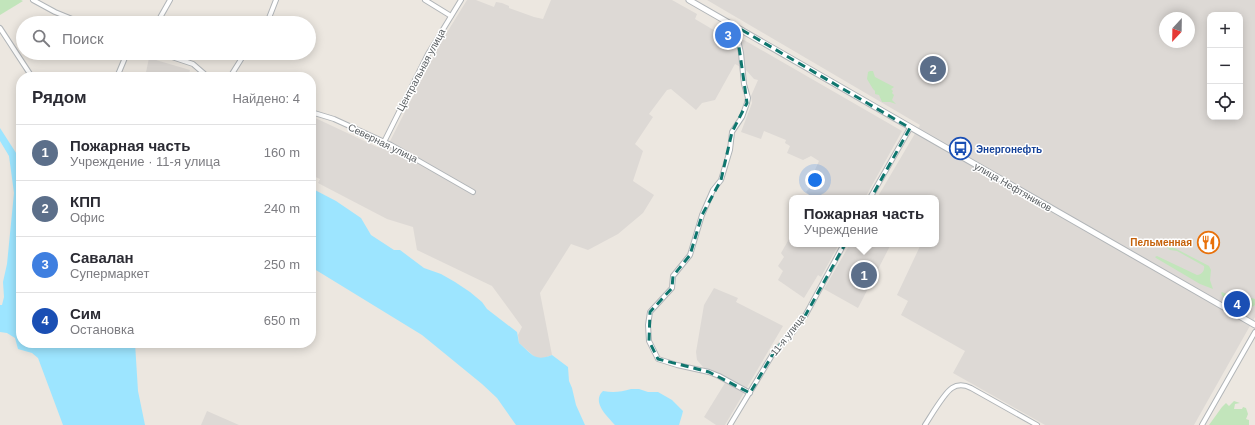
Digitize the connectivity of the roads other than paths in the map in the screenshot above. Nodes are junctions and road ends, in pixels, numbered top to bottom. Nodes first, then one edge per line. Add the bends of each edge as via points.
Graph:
1 (33, 0) edge
2 (170, 0) edge
3 (276, 0) edge
4 (424, 0) edge
5 (461, 0) edge
6 (689, 0) edge
7 (65, 16) edge
8 (161, 16) edge
9 (270, 16) edge
10 (451, 16) junction
11 (0, 28) edge
12 (742, 30) junction
13 (16, 52) edge
14 (21, 60) edge
15 (124, 60) edge
16 (181, 60) edge
17 (241, 60) edge
18 (29, 72) edge
19 (119, 72) edge
20 (202, 72) edge
21 (233, 72) edge
22 (316, 113) edge
23 (910, 128) junction
24 (384, 142) junction
25 (473, 192) dead end
26 (872, 195) edge
27 (842, 247) edge
28 (1255, 325) edge
29 (1255, 332) edge
30 (750, 393) junction
31 (730, 425) edge
32 (925, 425) edge
33 (1037, 425) edge
34 (1202, 425) edge

1 - 7 street
2 - 8 street
3 - 9 street
4 - 10 street
5 - 10 street, Центральная улица
6 - 12 street, улица Нефтяников
10 - 24 street, Центральная улица via 428,54
11 - 13 street
12 - 23 street, улица Нефтяников
12 - 30 street via 738,40 747,103 740,121 732,132 730,150 721,180 713,190 702,215 688,259 673,276 672,288 650,312 648,325 649,341 658,359 677,366 709,372
14 - 18 street
15 - 19 street
16 - 20 street via 193,64
17 - 21 street
22 - 24 street, Северная улица
23 - 26 street
23 - 28 street, улица Нефтяников
24 - 25 street, Северная улица
27 - 30 street, 11-я улица via 805,316 774,352
29 - 34 street
30 - 31 street, 11-я улица
32 - 33 street via 947,392 962,386 971,388

